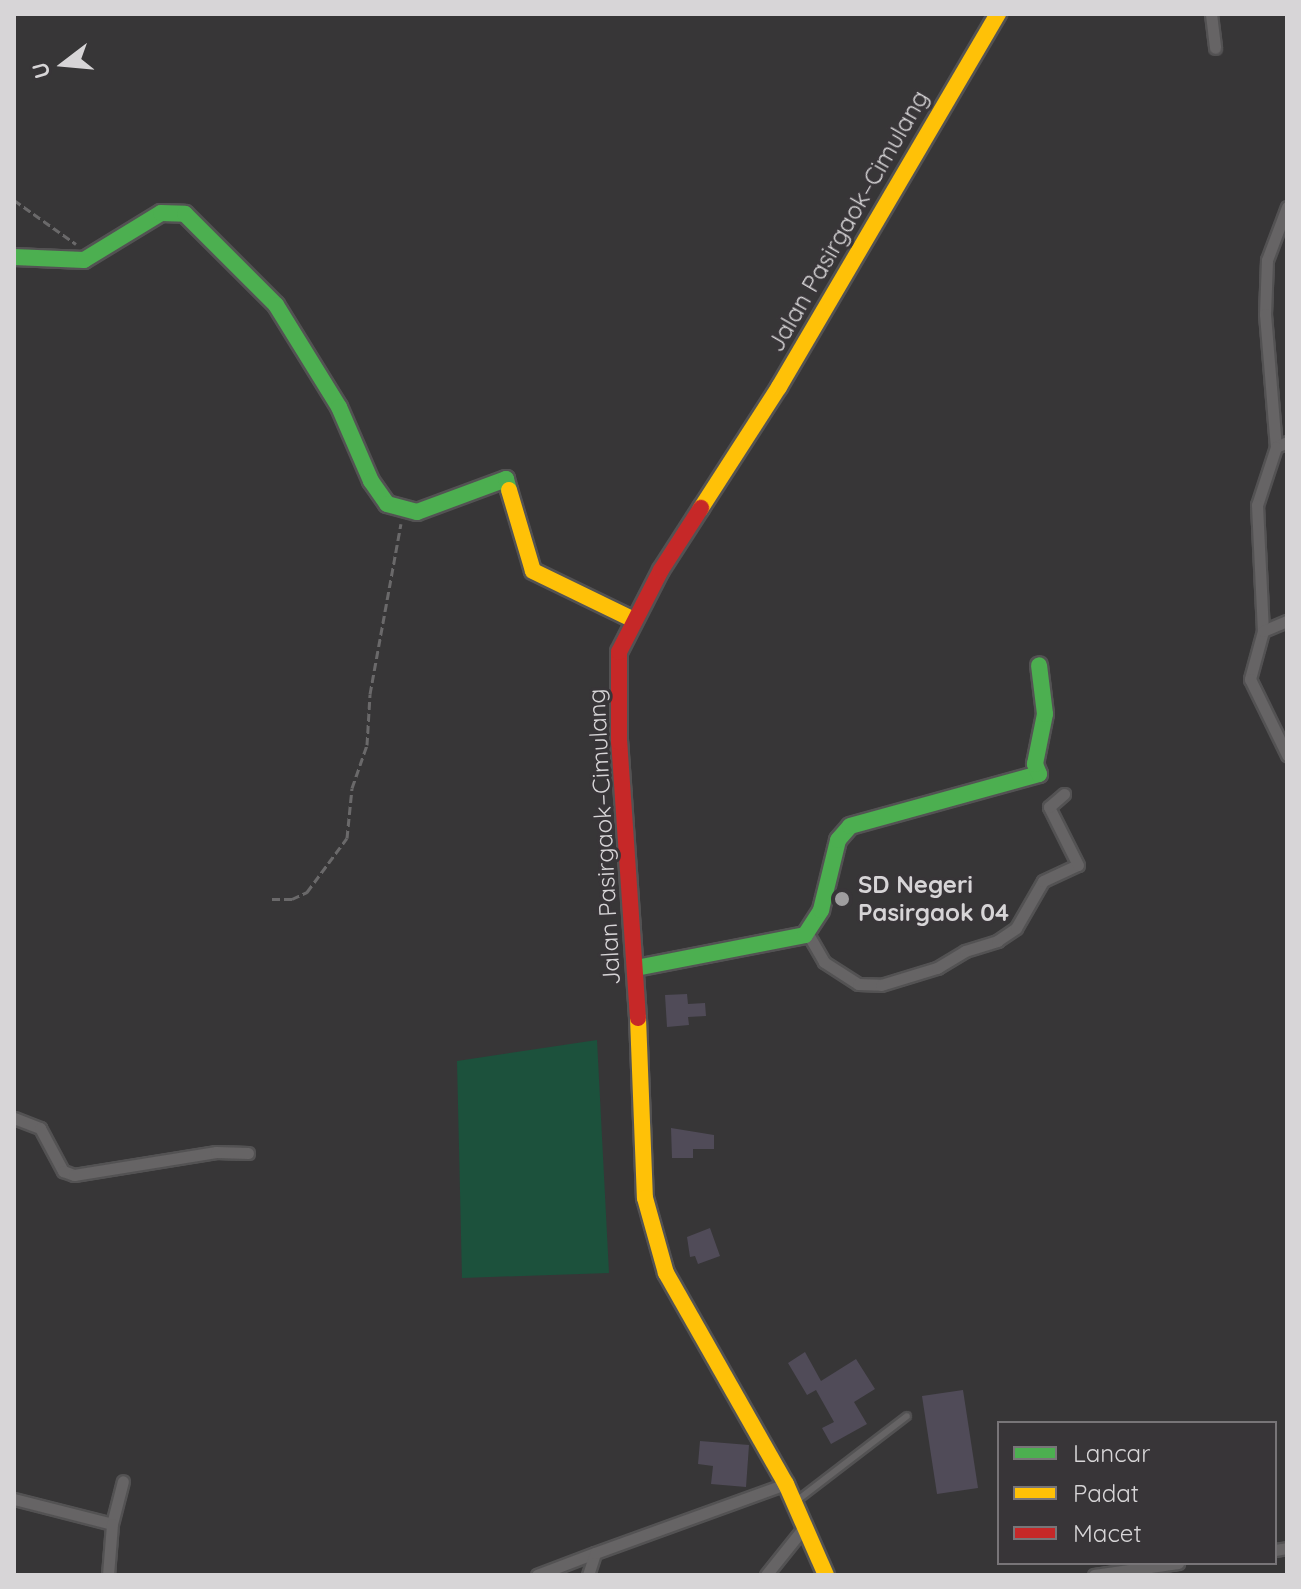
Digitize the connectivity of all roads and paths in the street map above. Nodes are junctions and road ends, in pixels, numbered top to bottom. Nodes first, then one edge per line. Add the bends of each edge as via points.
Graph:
1 (998, 14) edge
2 (1211, 14) edge
3 (1215, 48) dead end
4 (14, 200) edge
5 (1287, 207) edge
6 (94, 256) junction
7 (14, 257) edge
8 (1281, 444) edge
9 (403, 512) junction
10 (632, 619) junction
11 (1287, 621) edge
12 (1263, 631) junction
13 (1039, 665) dead end
14 (1286, 754) edge
15 (1064, 794) dead end
16 (272, 899) dead end
17 (808, 934) junction
18 (636, 968) junction
19 (14, 1118) edge
20 (248, 1153) dead end
21 (907, 1416) dead end
22 (123, 1481) dead end
23 (786, 1484) junction
24 (14, 1499) edge
25 (795, 1502) junction
26 (112, 1524) junction
27 (806, 1525) junction
28 (595, 1553) junction
29 (1164, 1565) edge
30 (108, 1575) edge
31 (537, 1575) edge
32 (588, 1575) edge
33 (766, 1575) edge
34 (826, 1575) edge
35 (1094, 1575) edge

1 - 10 street, Jalan Pasirgaok–Cimulang via 779,387
2 - 3 street
4 - 6 path
5 - 8 street via 1267,268 1267,371
6 - 7 street via 72,261
6 - 9 street via 161,213 178,211 190,217 276,305 339,407 378,494
8 - 12 street via 1257,505
9 - 10 street via 417,512 506,479 527,562 536,574
9 - 16 path via 347,838 307,892
10 - 18 street, Jalan Pasirgaok–Cimulang via 619,652 618,692
11 - 12 street
12 - 14 street via 1251,682
13 - 17 street via 1045,714 1035,764 1039,774 845,829 821,910
15 - 17 street via 1049,807 1078,865 1043,881 1016,928 997,941 881,985 858,984 824,962
17 - 18 street
18 - 23 street, Jalan Pasirgaok–Cimulang via 640,1168 654,1241 666,1273
19 - 20 street via 40,1128 63,1171 74,1175 216,1152
21 - 25 lane
22 - 26 street
23 - 25 street, Jalan Pasirgaok–Cimulang
23 - 28 street
24 - 26 street
25 - 27 street, Jalan Pasirgaok–Cimulang
26 - 30 street
27 - 33 street
27 - 34 street, Jalan Pasirgaok–Cimulang
28 - 31 street
28 - 32 street
29 - 35 street

